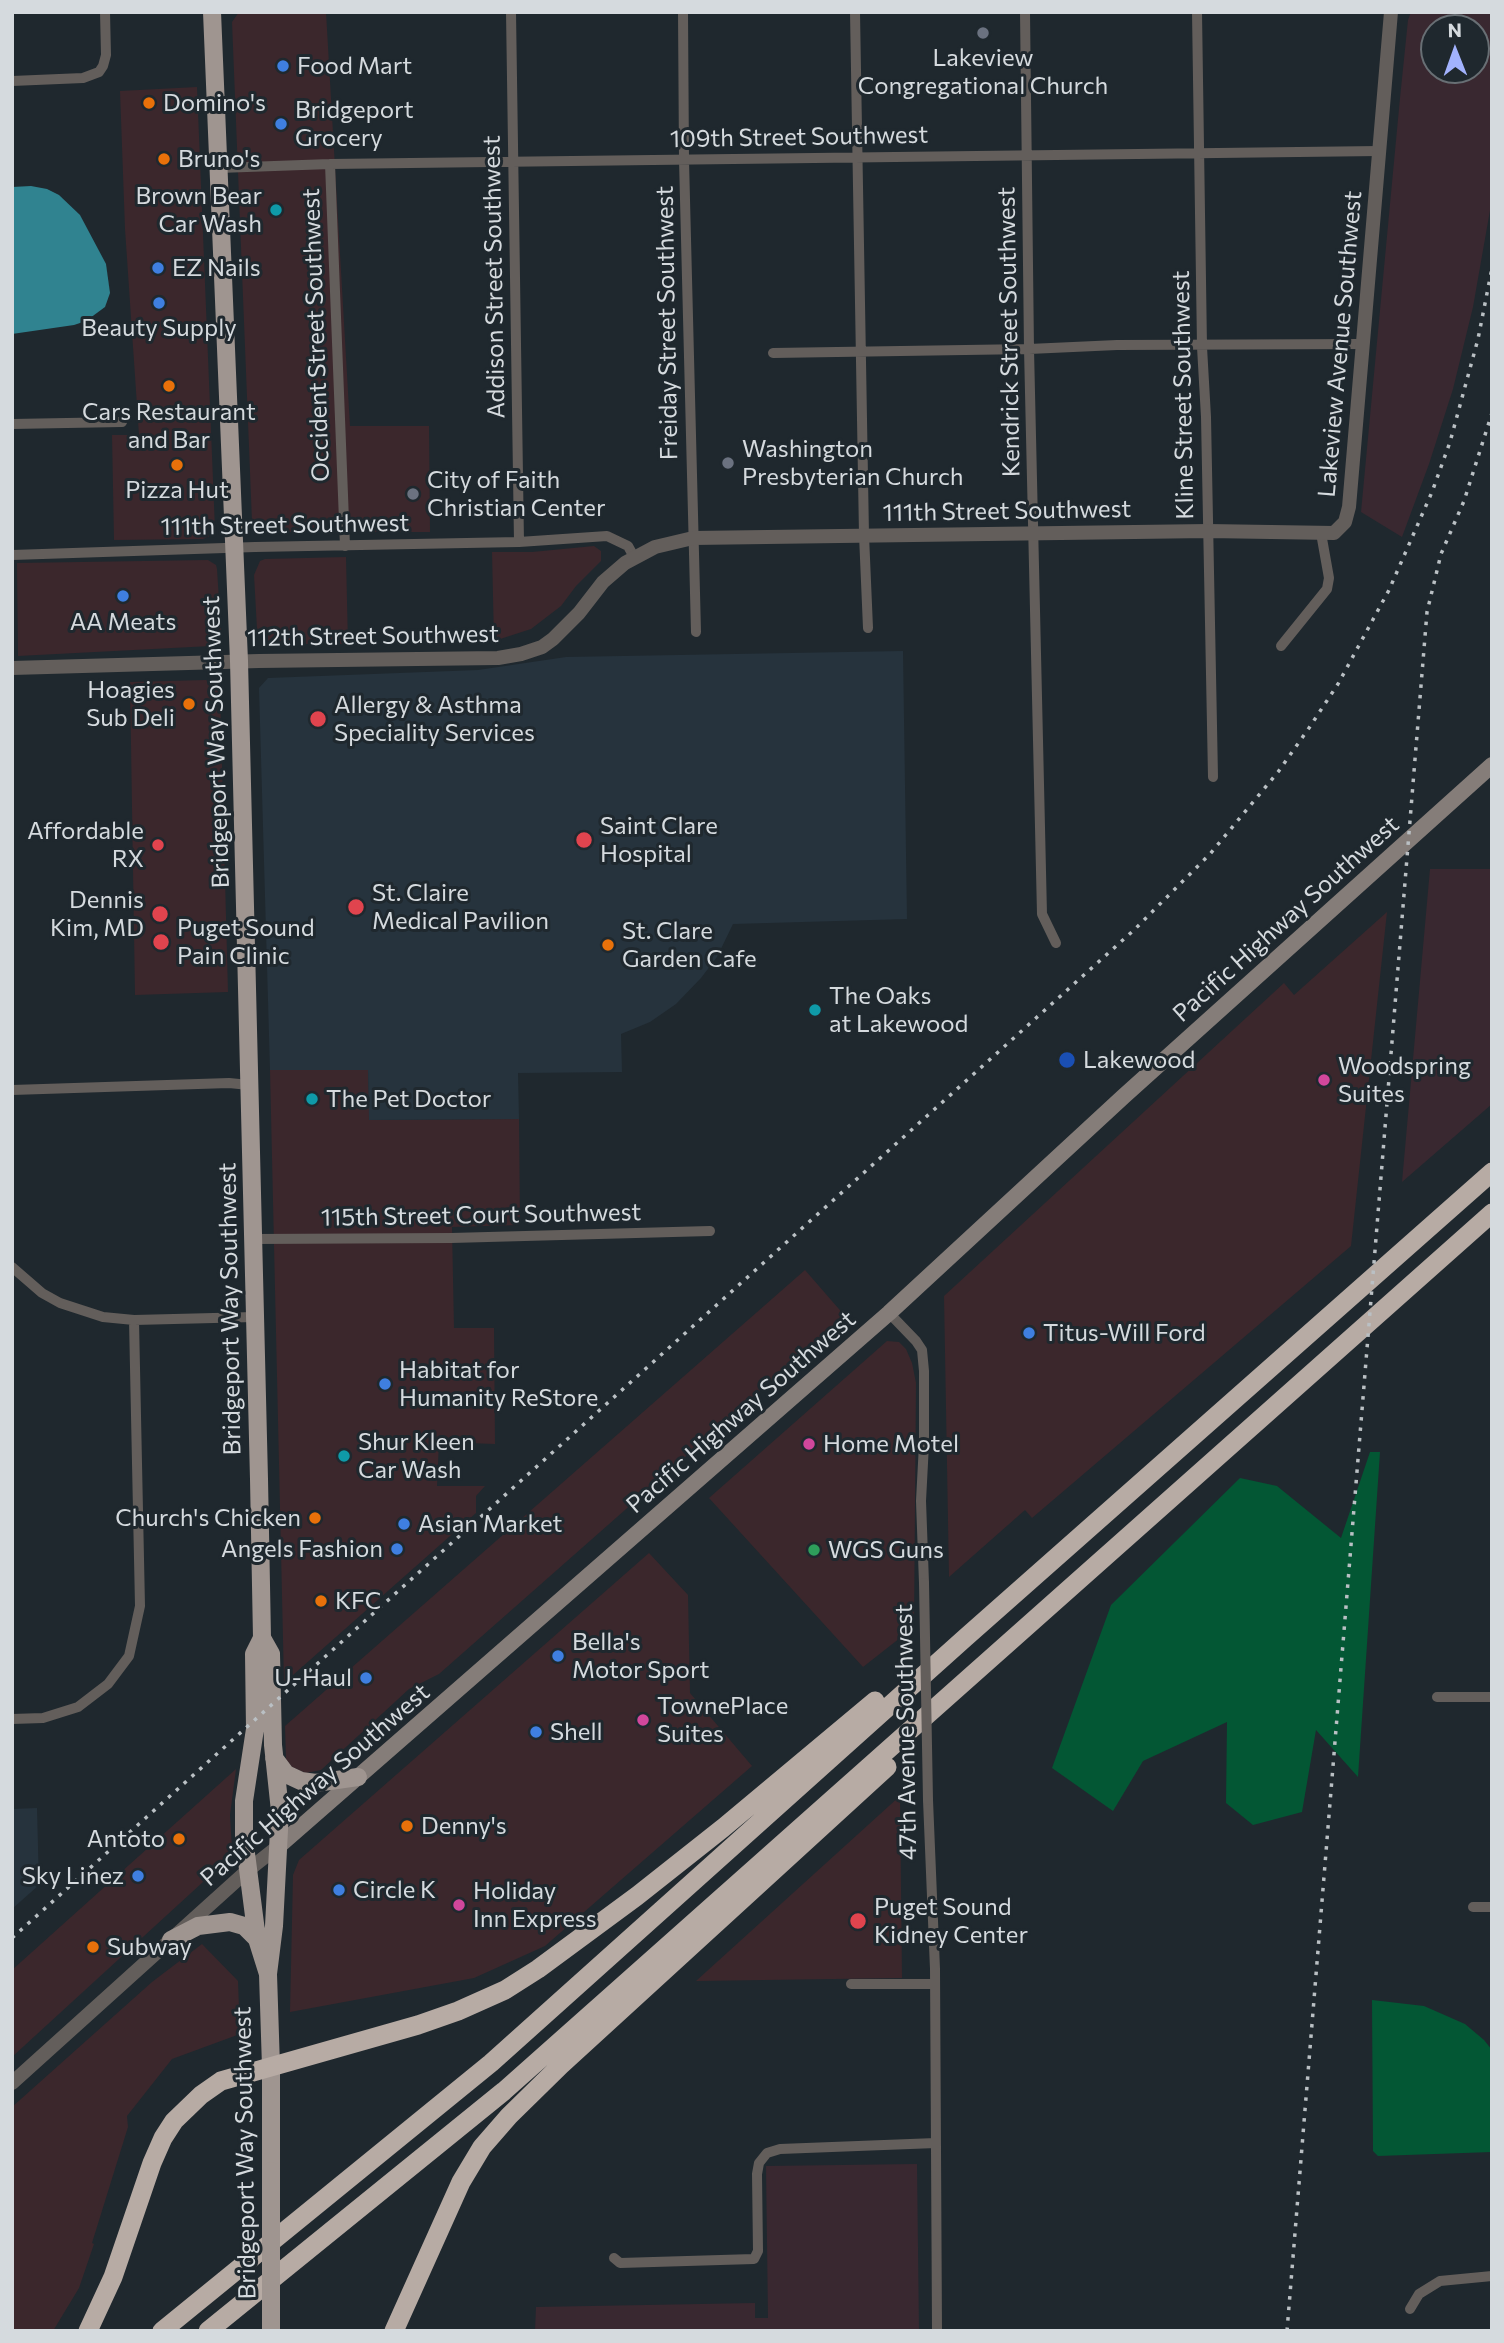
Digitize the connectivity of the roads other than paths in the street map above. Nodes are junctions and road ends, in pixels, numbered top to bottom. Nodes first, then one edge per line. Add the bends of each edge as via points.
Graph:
1 (105, 12) edge
2 (212, 12) edge
3 (511, 12) edge
4 (683, 12) edge
5 (855, 12) edge
6 (1025, 12) edge
7 (1196, 12) edge
8 (1391, 12) edge
9 (12, 81) edge
10 (1379, 150) junction
11 (1199, 152) junction
12 (1027, 155) junction
13 (856, 157) junction
14 (684, 160) junction
15 (513, 163) junction
16 (330, 164) junction
17 (219, 168) junction
18 (1362, 344) junction
19 (1202, 346) junction
20 (1029, 349) junction
21 (860, 352) junction
22 (774, 353) dead end
23 (121, 422) dead end
24 (12, 424) edge
25 (1208, 531) junction
26 (1033, 533) junction
27 (1321, 533) junction
28 (864, 536) junction
29 (693, 538) junction
30 (519, 542) junction
31 (345, 546) junction
32 (235, 548) junction
33 (12, 555) edge
34 (634, 557) junction
35 (868, 628) dead end
36 (696, 632) dead end
37 (1281, 646) dead end
38 (239, 662) junction
39 (12, 668) edge
40 (1492, 765) edge
41 (1213, 777) dead end
42 (1056, 943) dead end
43 (249, 1085) junction
44 (12, 1090) edge
45 (1492, 1172) edge
46 (1492, 1213) edge
47 (709, 1231) dead end
48 (254, 1239) junction
49 (12, 1267) edge
50 (889, 1313) junction
51 (254, 1317) junction
52 (134, 1320) junction
53 (262, 1638) junction
54 (965, 1638) junction
55 (971, 1676) junction
56 (1437, 1697) dead end
57 (1492, 1697) edge
58 (12, 1719) edge
59 (274, 1758) junction
60 (358, 1777) junction
61 (280, 1845) junction
62 (247, 1871) junction
63 (1473, 1907) dead end
64 (1492, 1908) edge
65 (171, 1940) junction
66 (265, 1942) junction
67 (851, 1984) dead end
68 (934, 1984) junction
69 (271, 2067) junction
70 (12, 2083) edge
71 (936, 2143) junction
72 (614, 2258) dead end
73 (1492, 2276) edge
74 (1410, 2309) dead end
75 (88, 2331) edge
76 (162, 2331) edge
77 (208, 2331) edge
78 (271, 2331) edge
79 (394, 2331) edge
80 (937, 2331) edge

1 - 9 street via 106,55 99,72 83,78
2 - 17 main road, Bridgeport Way Southwest
3 - 15 street, Addison Street Southwest
4 - 14 street, Freiday Street Southwest
5 - 13 street
6 - 12 street, Kendrick Street Southwest
7 - 11 street, Kline Street Southwest
8 - 10 street, Lakeview Avenue Southwest
10 - 11 street, 109th Street Southwest
10 - 18 street, Lakeview Avenue Southwest
11 - 12 street, 109th Street Southwest
11 - 19 street, Kline Street Southwest
12 - 13 street, 109th Street Southwest
12 - 20 street, Kendrick Street Southwest
13 - 14 street, 109th Street Southwest
13 - 21 street
14 - 15 street, 109th Street Southwest
14 - 29 street, Freiday Street Southwest
15 - 16 street, 109th Street Southwest
15 - 30 street, Addison Street Southwest
16 - 17 street, 109th Street Southwest
16 - 31 street, Occident Street Southwest
17 - 32 main road, Bridgeport Way Southwest
18 - 19 street
18 - 27 street, Lakeview Avenue Southwest via 1348,515 1334,533
19 - 20 street
19 - 25 street, Kline Street Southwest
20 - 21 street
20 - 26 street, Kendrick Street Southwest
21 - 22 street
21 - 28 street
23 - 24 street
25 - 26 street, 111th Street Southwest
25 - 27 street, 111th Street Southwest
25 - 41 street, Kline Street Southwest
26 - 28 street, 111th Street Southwest
26 - 42 street, Kendrick Street Southwest via 1042,914
27 - 37 street, Lakeview Avenue Southwest via 1327,589
28 - 29 street, 111th Street Southwest
28 - 35 street
29 - 34 street, 112th Street Southwest
29 - 36 street, Freiday Street Southwest
30 - 31 street, 111th Street Southwest
30 - 34 street, 111th Street Southwest via 607,536 628,546
31 - 32 street, 111th Street Southwest
32 - 33 street, 111th Street Southwest
32 - 38 main road, Bridgeport Way Southwest
34 - 38 street, 112th Street Southwest via 609,576 553,639 531,652 498,658
38 - 39 street, 112th Street Southwest
38 - 43 main road, Bridgeport Way Southwest
40 - 50 main road, Pacific Highway Southwest
43 - 44 street
43 - 48 main road, Bridgeport Way Southwest
45 - 54 highway
46 - 55 highway
47 - 48 street, 115th Street Court Southwest
48 - 51 main road, Bridgeport Way Southwest
49 - 52 street via 60,1303 103,1317
50 - 60 main road, Pacific Highway Southwest
50 - 68 street, 47th Avenue Southwest, bridge via 916,1341 923,1361 921,1501
51 - 52 street
51 - 53 main road, Bridgeport Way Southwest
52 - 58 street via 140,1606 130,1656 108,1684 78,1707 54,1716
53 - 59 main road, Bridgeport Way Southwest via 271,1654
53 - 62 main road, Bridgeport Way Southwest via 254,1654 255,1729 244,1801
54 - 69 highway via 901,1679 648,1888 505,1990 425,2023
54 - 76 highway via 491,2063
55 - 77 highway via 503,2091
55 - 79 highway via 865,1788 509,2116 482,2147 461,2182
56 - 57 street
59 - 60 main road via 286,1774 300,1781
59 - 61 main road, Bridgeport Way Southwest
60 - 61 main road, Pacific Highway Southwest
61 - 62 street, Pacific Highway Southwest
61 - 66 main road, Bridgeport Way Southwest
62 - 65 street, Pacific Highway Southwest
62 - 66 main road, Bridgeport Way Southwest
63 - 64 street
65 - 66 main road via 198,1926 230,1922
65 - 70 street, Pacific Highway Southwest
66 - 69 main road, Bridgeport Way Southwest
67 - 68 street
68 - 71 street, 47th Avenue Southwest
69 - 75 highway via 221,2081 174,2121 152,2163 113,2277
69 - 78 main road, Bridgeport Way Southwest, bridge
71 - 72 street via 780,2149 764,2155 757,2174 757,2257 620,2263
71 - 80 street, 47th Avenue Southwest
73 - 74 street via 1440,2281 1419,2294

